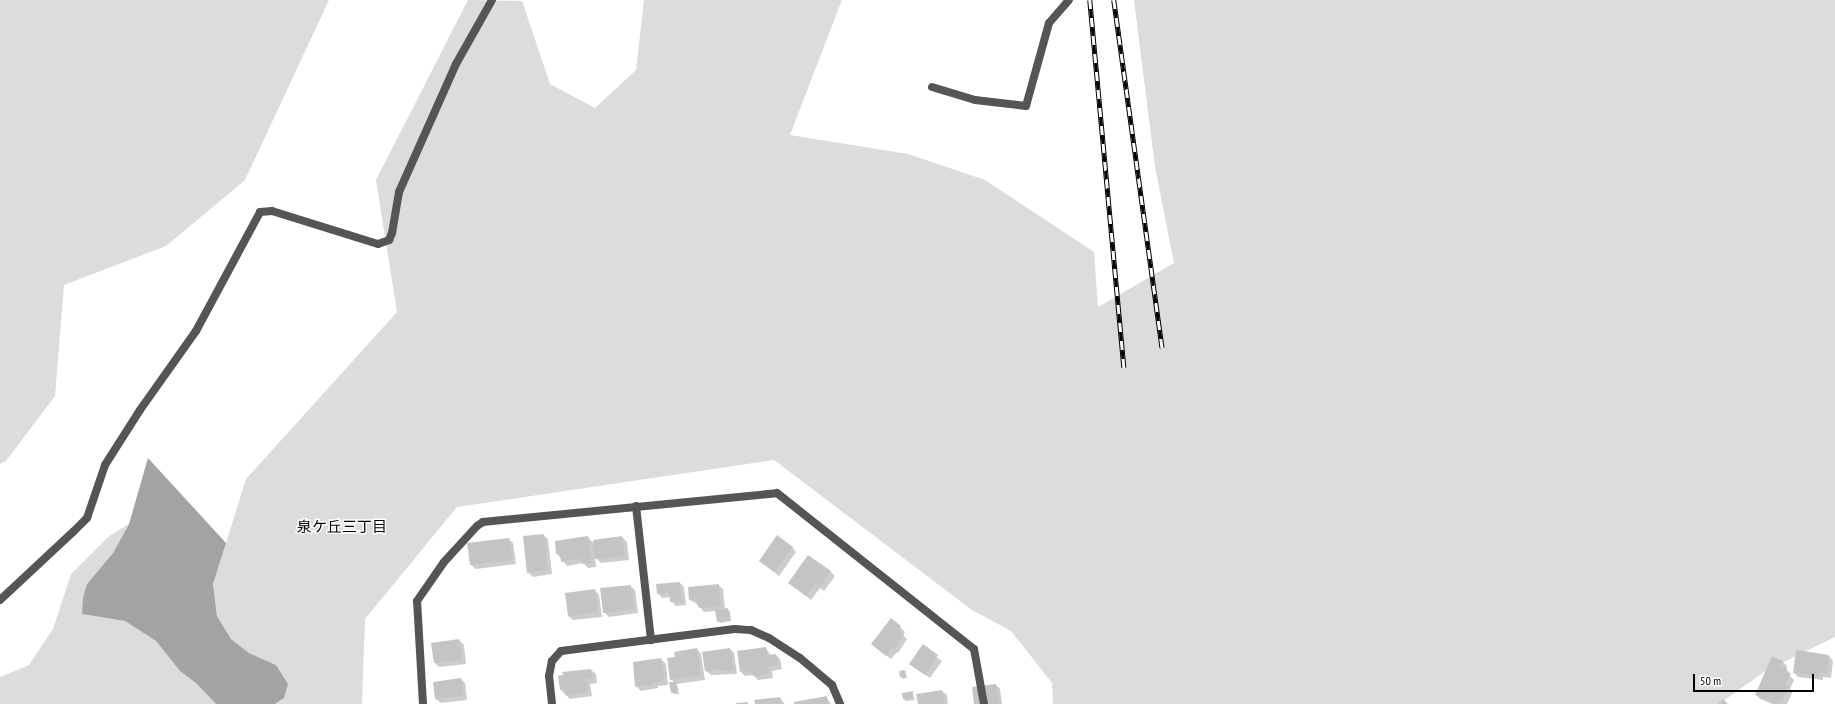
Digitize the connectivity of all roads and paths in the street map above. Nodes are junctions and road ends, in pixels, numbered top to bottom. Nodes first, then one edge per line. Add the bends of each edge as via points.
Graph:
1 (492, 0) edge
2 (1070, 0) edge
3 (932, 87) dead end
4 (636, 506) junction
5 (0, 600) edge
6 (650, 640) junction
7 (423, 704) edge
8 (552, 704) edge
9 (840, 704) edge
10 (984, 704) edge

1 - 5 street via 456,64 399,192 389,240 378,244 272,211 260,212 196,331 105,465 87,518
2 - 3 street via 1049,23 1026,106 975,100
4 - 6 street
4 - 7 street via 483,522 477,526 444,562 417,600
4 - 10 street via 777,493 974,649
6 - 8 street via 561,651 552,661 549,676
6 - 9 street via 735,629 751,630 800,658 832,685

